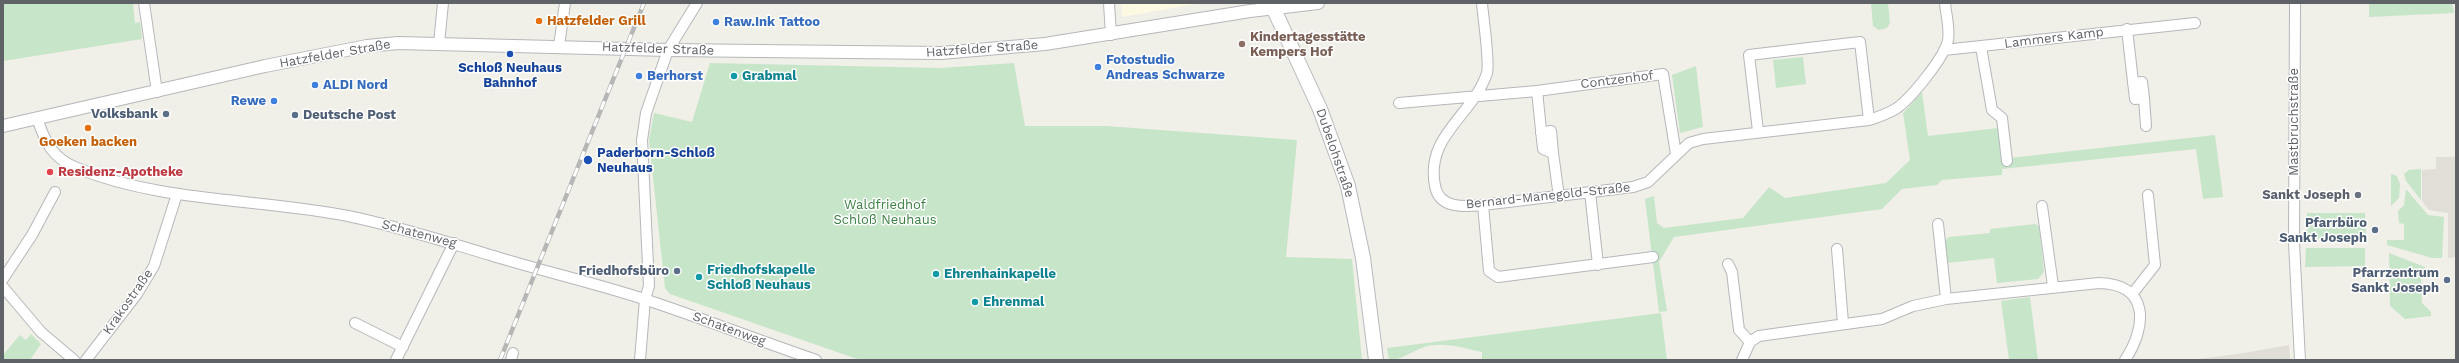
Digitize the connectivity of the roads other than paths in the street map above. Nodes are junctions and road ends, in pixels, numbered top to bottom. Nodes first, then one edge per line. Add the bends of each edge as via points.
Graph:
1 (144, 3) edge
2 (443, 3) edge
3 (565, 3) edge
4 (697, 3) edge
5 (1109, 3) edge
6 (1318, 3) edge
7 (1482, 3) edge
8 (1945, 3) edge
9 (2295, 3) edge
10 (1272, 5) edge
11 (2195, 23) dead end
12 (2127, 29) junction
13 (1111, 35) junction
14 (439, 44) junction
15 (559, 46) junction
16 (1982, 47) junction
17 (668, 50) junction
18 (1944, 50) junction
19 (1538, 91) junction
20 (157, 92) junction
21 (1476, 96) junction
22 (1399, 103) dead end
23 (37, 118) junction
24 (1868, 120) junction
25 (3, 126) edge
26 (2146, 126) dead end
27 (1758, 131) junction
28 (1676, 154) junction
29 (2007, 161) dead end
30 (55, 192) dead end
31 (1590, 192) junction
32 (177, 194) junction
33 (2148, 195) dead end
34 (1559, 197) junction
35 (1483, 205) junction
36 (2042, 206) dead end
37 (1938, 224) dead end
38 (454, 243) junction
39 (1837, 249) dead end
40 (1654, 257) dead end
41 (1728, 264) dead end
42 (1598, 265) junction
43 (3, 279) edge
44 (2053, 286) junction
45 (3, 287) edge
46 (2133, 293) junction
47 (1946, 298) junction
48 (645, 300) junction
49 (355, 323) dead end
50 (1843, 323) junction
51 (1750, 342) junction
52 (403, 347) junction
53 (74, 360) edge
54 (86, 360) edge
55 (396, 360) edge
56 (640, 360) edge
57 (816, 360) edge
58 (1376, 360) edge
59 (1742, 360) edge
60 (2124, 360) edge
61 (2300, 360) edge

1 - 20 street
2 - 14 street
3 - 15 street
4 - 17 street
5 - 13 street
6 - 10 street, Hatzfelder Straße
7 - 21 street, Bernard-Manegold-Straße via 1487,72
8 - 18 street, Bernard-Manegold-Straße via 1949,33
9 - 61 street, Mastbruchstraße via 2294,243
10 - 13 street, Hatzfelder Straße
10 - 58 main road, Dubelohstraße via 1320,109 1348,186 1363,258
11 - 12 street, Lammers Kamp
12 - 16 street, Lammers Kamp
12 - 26 street via 2133,83 2142,82
13 - 17 street, Hatzfelder Straße via 1045,44 941,53
14 - 15 street, Hatzfelder Straße
14 - 20 street, Hatzfelder Straße via 398,43 367,46 265,66
15 - 17 street, Hatzfelder Straße
16 - 18 street, Lammers Kamp
16 - 29 street via 1992,110 2002,118
17 - 48 street via 646,113 642,140 649,286
18 - 24 street, Bernard-Manegold-Straße via 1898,108
19 - 21 street, Contzenhof
19 - 28 street, Contzenhof via 1663,74
19 - 34 street via 1543,149 1553,153
20 - 23 street, Hatzfelder Straße
21 - 22 street
21 - 35 street, Bernard-Manegold-Straße via 1443,138 1432,167 1435,191 1449,204
23 - 25 street, Hatzfelder Straße
23 - 32 street, Schatenweg via 46,143 65,163 125,184
24 - 27 street, Bernard-Manegold-Straße
24 - 27 street via 1860,42 1750,56
27 - 28 street, Bernard-Manegold-Straße via 1703,139 1689,143
28 - 31 street, Bernard-Manegold-Straße via 1648,182 1633,187
30 - 43 street via 32,235
31 - 34 street, Bernard-Manegold-Straße
31 - 42 street
32 - 38 street, Schatenweg via 349,216
32 - 54 street, Krakostraße via 154,266 137,294
33 - 46 street via 2155,265
34 - 35 street, Bernard-Manegold-Straße
35 - 42 street via 1489,271 1498,277
36 - 44 street
37 - 47 street
38 - 48 street, Schatenweg
38 - 52 street
39 - 50 street
40 - 42 street
41 - 51 street via 1732,272 1739,330
44 - 46 street via 2115,283
44 - 47 street
45 - 53 street via 41,332
46 - 60 street via 2139,308 2139,327 2133,347
47 - 50 street via 1913,306 1882,319
48 - 56 street
48 - 57 street, Schatenweg
49 - 52 street
50 - 51 street via 1759,336
51 - 59 street
52 - 55 street

